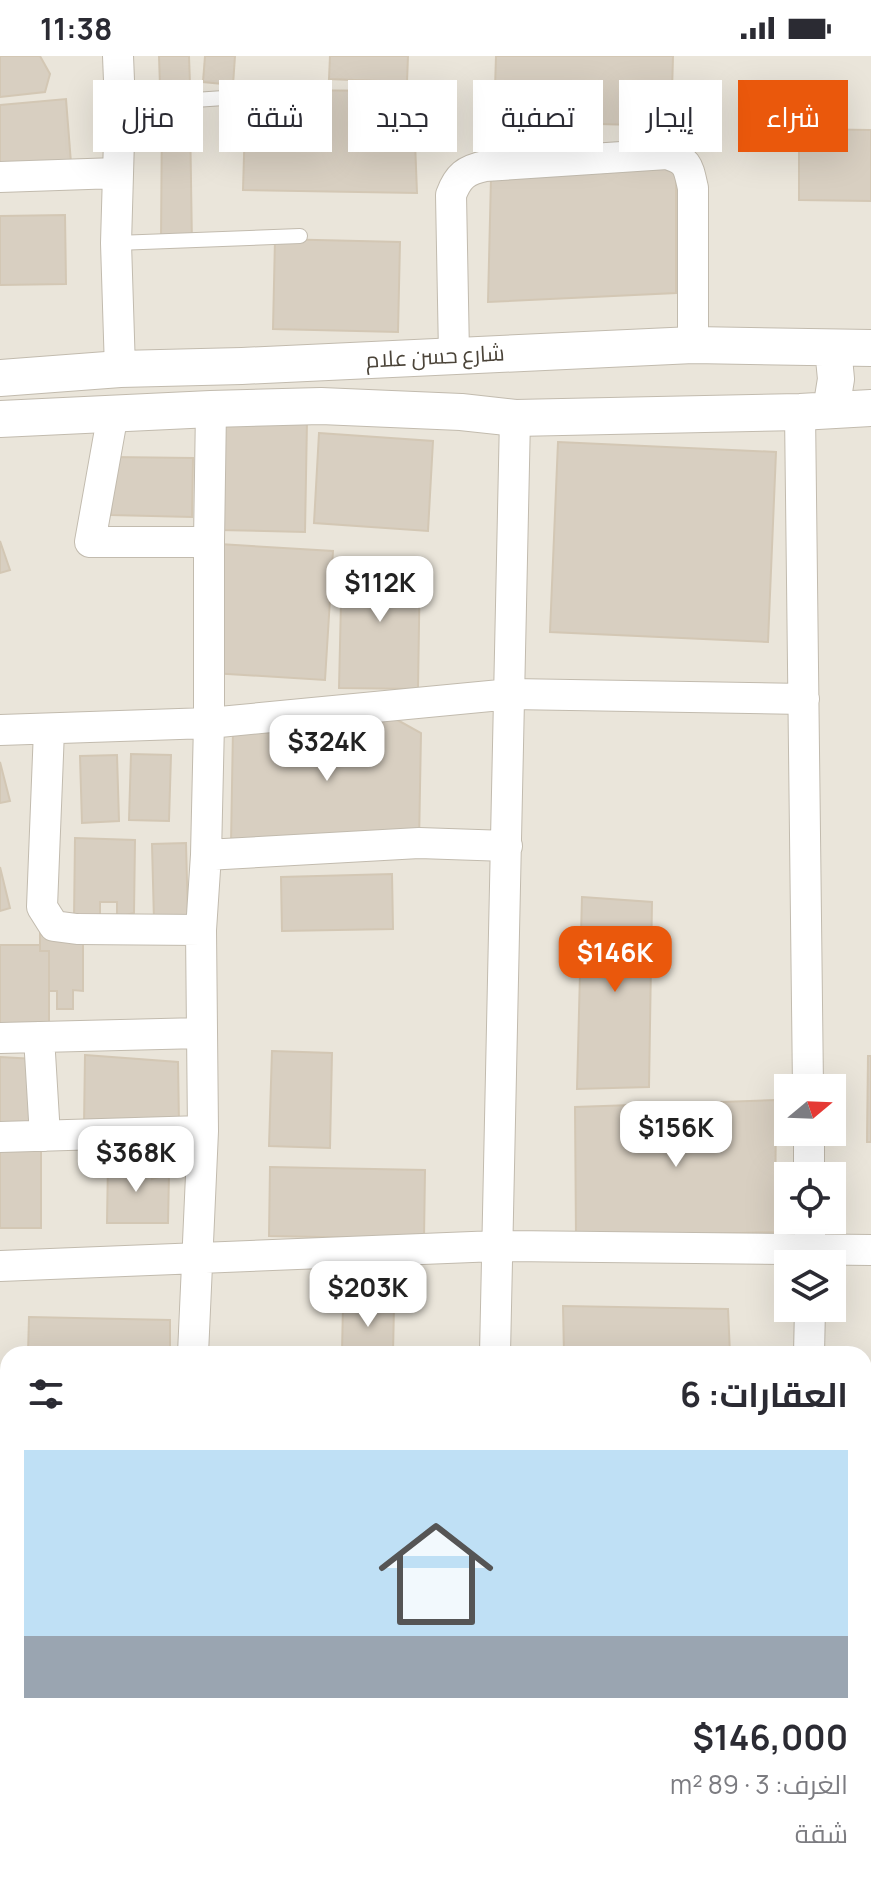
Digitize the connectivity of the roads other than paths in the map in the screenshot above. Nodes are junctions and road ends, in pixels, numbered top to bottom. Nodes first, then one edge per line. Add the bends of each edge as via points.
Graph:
1 (118, 56) edge
2 (119, 80) edge
3 (118, 152) edge
4 (117, 173) junction
5 (0, 177) edge
6 (300, 236) dead end
7 (116, 243) junction
8 (693, 345) junction
9 (833, 348) junction
10 (871, 348) edge
11 (454, 354) junction
12 (120, 369) junction
13 (0, 378) edge
14 (871, 408) edge
15 (211, 409) junction
16 (816, 411) junction
17 (461, 412) junction
18 (113, 413) junction
19 (515, 418) junction
20 (0, 419) edge
21 (209, 542) junction
22 (511, 694) junction
23 (804, 699) junction
24 (209, 723) junction
25 (0, 730) edge
26 (49, 730) junction
27 (507, 846) junction
28 (206, 855) junction
29 (201, 930) junction
30 (201, 1033) junction
31 (39, 1037) junction
32 (0, 1038) edge
33 (808, 1074) edge
34 (203, 1131) junction
35 (45, 1136) junction
36 (0, 1137) edge
37 (810, 1245) edge
38 (497, 1246) junction
39 (871, 1250) edge
40 (197, 1257) junction
41 (0, 1266) edge
42 (810, 1322) edge
43 (193, 1346) edge
44 (495, 1346) edge
45 (809, 1346) edge

1 - 2 street
3 - 4 street
4 - 5 street
4 - 7 street
6 - 7 lane
7 - 12 street
8 - 9 street, شارع حسن علام
8 - 11 street, شارع حسن علام
8 - 11 street via 693,188 681,158 667,154 485,166 456,181 451,195
9 - 10 street, شارع حسن علام
9 - 16 street via 836,379
11 - 12 street, شارع حسن علام
11 - 17 street
12 - 13 street, شارع حسن علام
14 - 16 street
15 - 17 street via 321,406
15 - 18 street
15 - 21 street
16 - 19 street
16 - 23 street
17 - 19 street
18 - 20 street
18 - 21 street via 90,542
19 - 22 street
21 - 24 street
22 - 23 street
22 - 24 street
22 - 27 street
23 - 33 street
24 - 26 street
24 - 28 street
25 - 26 street
26 - 29 street via 42,907 54,926
27 - 28 street via 419,843
27 - 38 street
28 - 29 street
29 - 30 street
30 - 31 street
30 - 34 street
31 - 32 street
31 - 35 street
34 - 35 street
34 - 40 street
35 - 36 street
37 - 38 street
37 - 39 street
38 - 40 street
38 - 44 street
40 - 41 street
40 - 43 street
42 - 45 street

